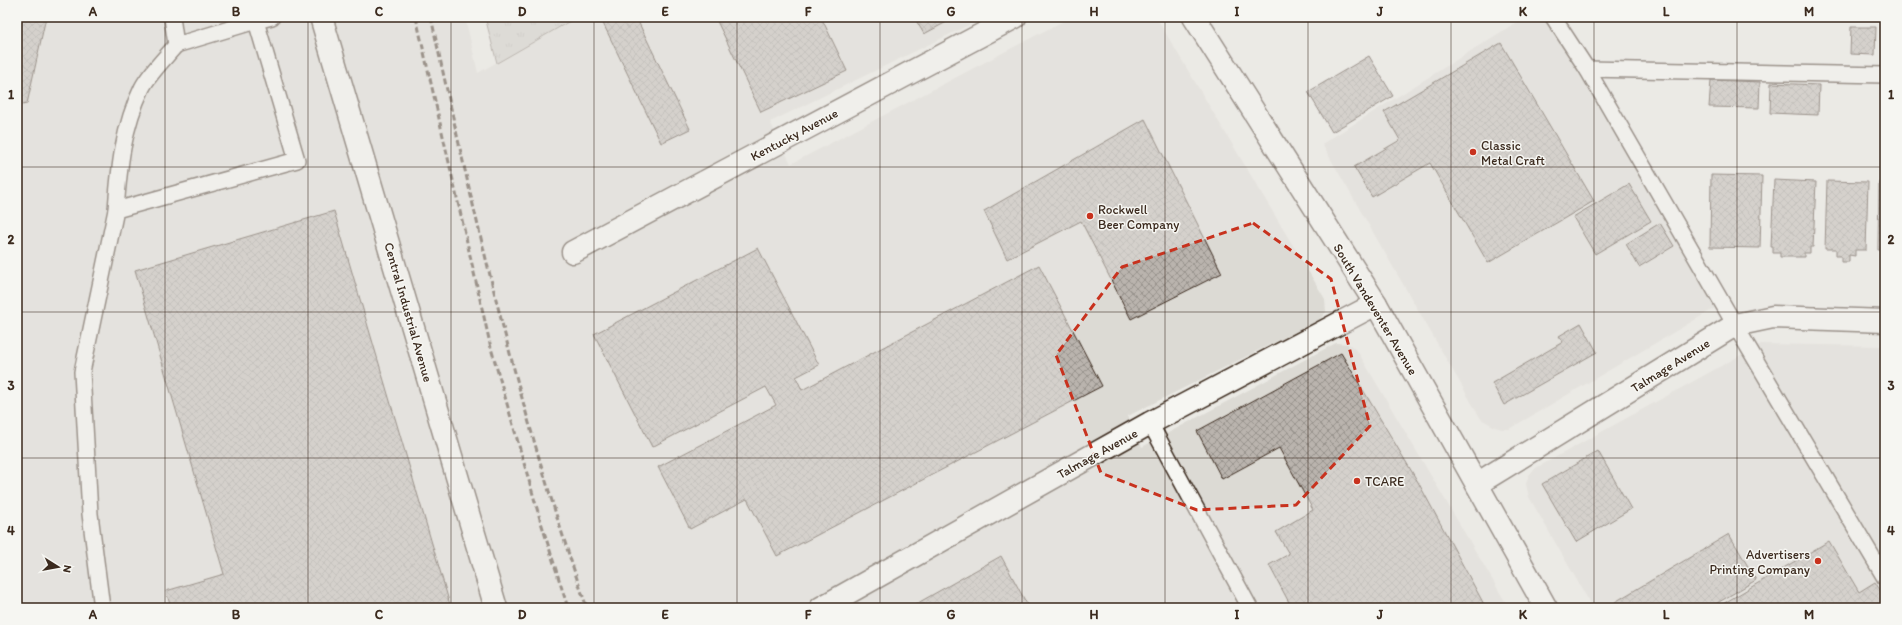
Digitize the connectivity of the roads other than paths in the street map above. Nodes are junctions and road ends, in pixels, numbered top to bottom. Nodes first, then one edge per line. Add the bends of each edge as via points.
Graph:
1 (172, 17) edge
2 (272, 17) edge
3 (322, 17) edge
4 (1015, 17) edge
5 (1194, 17) edge
6 (1553, 17) edge
7 (256, 21) junction
8 (176, 45) junction
9 (1587, 69) junction
10 (1885, 75) edge
11 (116, 210) junction
12 (573, 252) dead end
13 (1376, 304) junction
14 (1885, 321) edge
15 (1735, 325) junction
16 (1150, 424) junction
17 (1477, 484) junction
18 (1885, 578) edge
19 (102, 608) edge
20 (496, 608) edge
21 (821, 608) edge
22 (1250, 608) edge
23 (1546, 608) edge

1 - 8 lane
2 - 7 lane
3 - 20 street, Central Industrial Avenue
4 - 12 street, Kentucky Avenue
5 - 13 street, South Vandeventer Avenue
6 - 9 lane
7 - 8 lane
7 - 11 lane via 297,160
8 - 11 lane via 142,87 129,123 120,161
9 - 10 lane
9 - 15 lane
11 - 19 lane via 82,372 90,514
13 - 16 street, Talmage Avenue
13 - 17 street, South Vandeventer Avenue
14 - 15 street, Talmage Avenue via 1773,317
15 - 17 street, Talmage Avenue
15 - 18 lane
16 - 21 street, Talmage Avenue
16 - 22 lane
17 - 23 street, South Vandeventer Avenue

